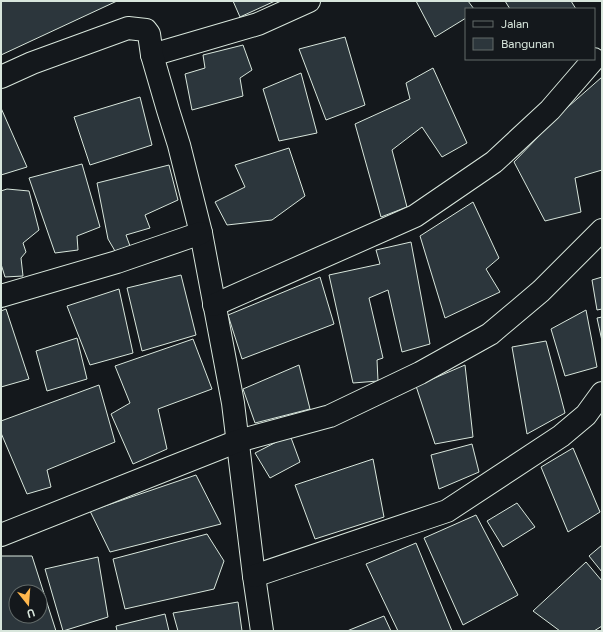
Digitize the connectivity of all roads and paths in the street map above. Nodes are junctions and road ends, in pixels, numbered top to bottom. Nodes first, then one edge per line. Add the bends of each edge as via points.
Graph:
1 (310, 1) edge
2 (602, 49) edge
3 (152, 54) junction
4 (595, 58) edge
5 (593, 60) edge
6 (1, 77) edge
7 (602, 230) edge
8 (201, 233) junction
9 (1, 296) edge
10 (214, 306) junction
11 (602, 393) edge
12 (238, 441) junction
13 (1, 535) edge
14 (254, 576) junction
15 (262, 631) edge

1 - 3 street via 258,24
2 - 4 street
3 - 6 street via 146,30 128,28
3 - 8 street via 179,145
5 - 10 street via 550,110 494,162 415,216
7 - 12 street via 540,291 490,334 420,373 330,416
8 - 9 street via 117,262
8 - 10 street
10 - 12 street
11 - 14 street via 586,415 561,436 447,511
12 - 13 street
12 - 14 street
14 - 15 street

